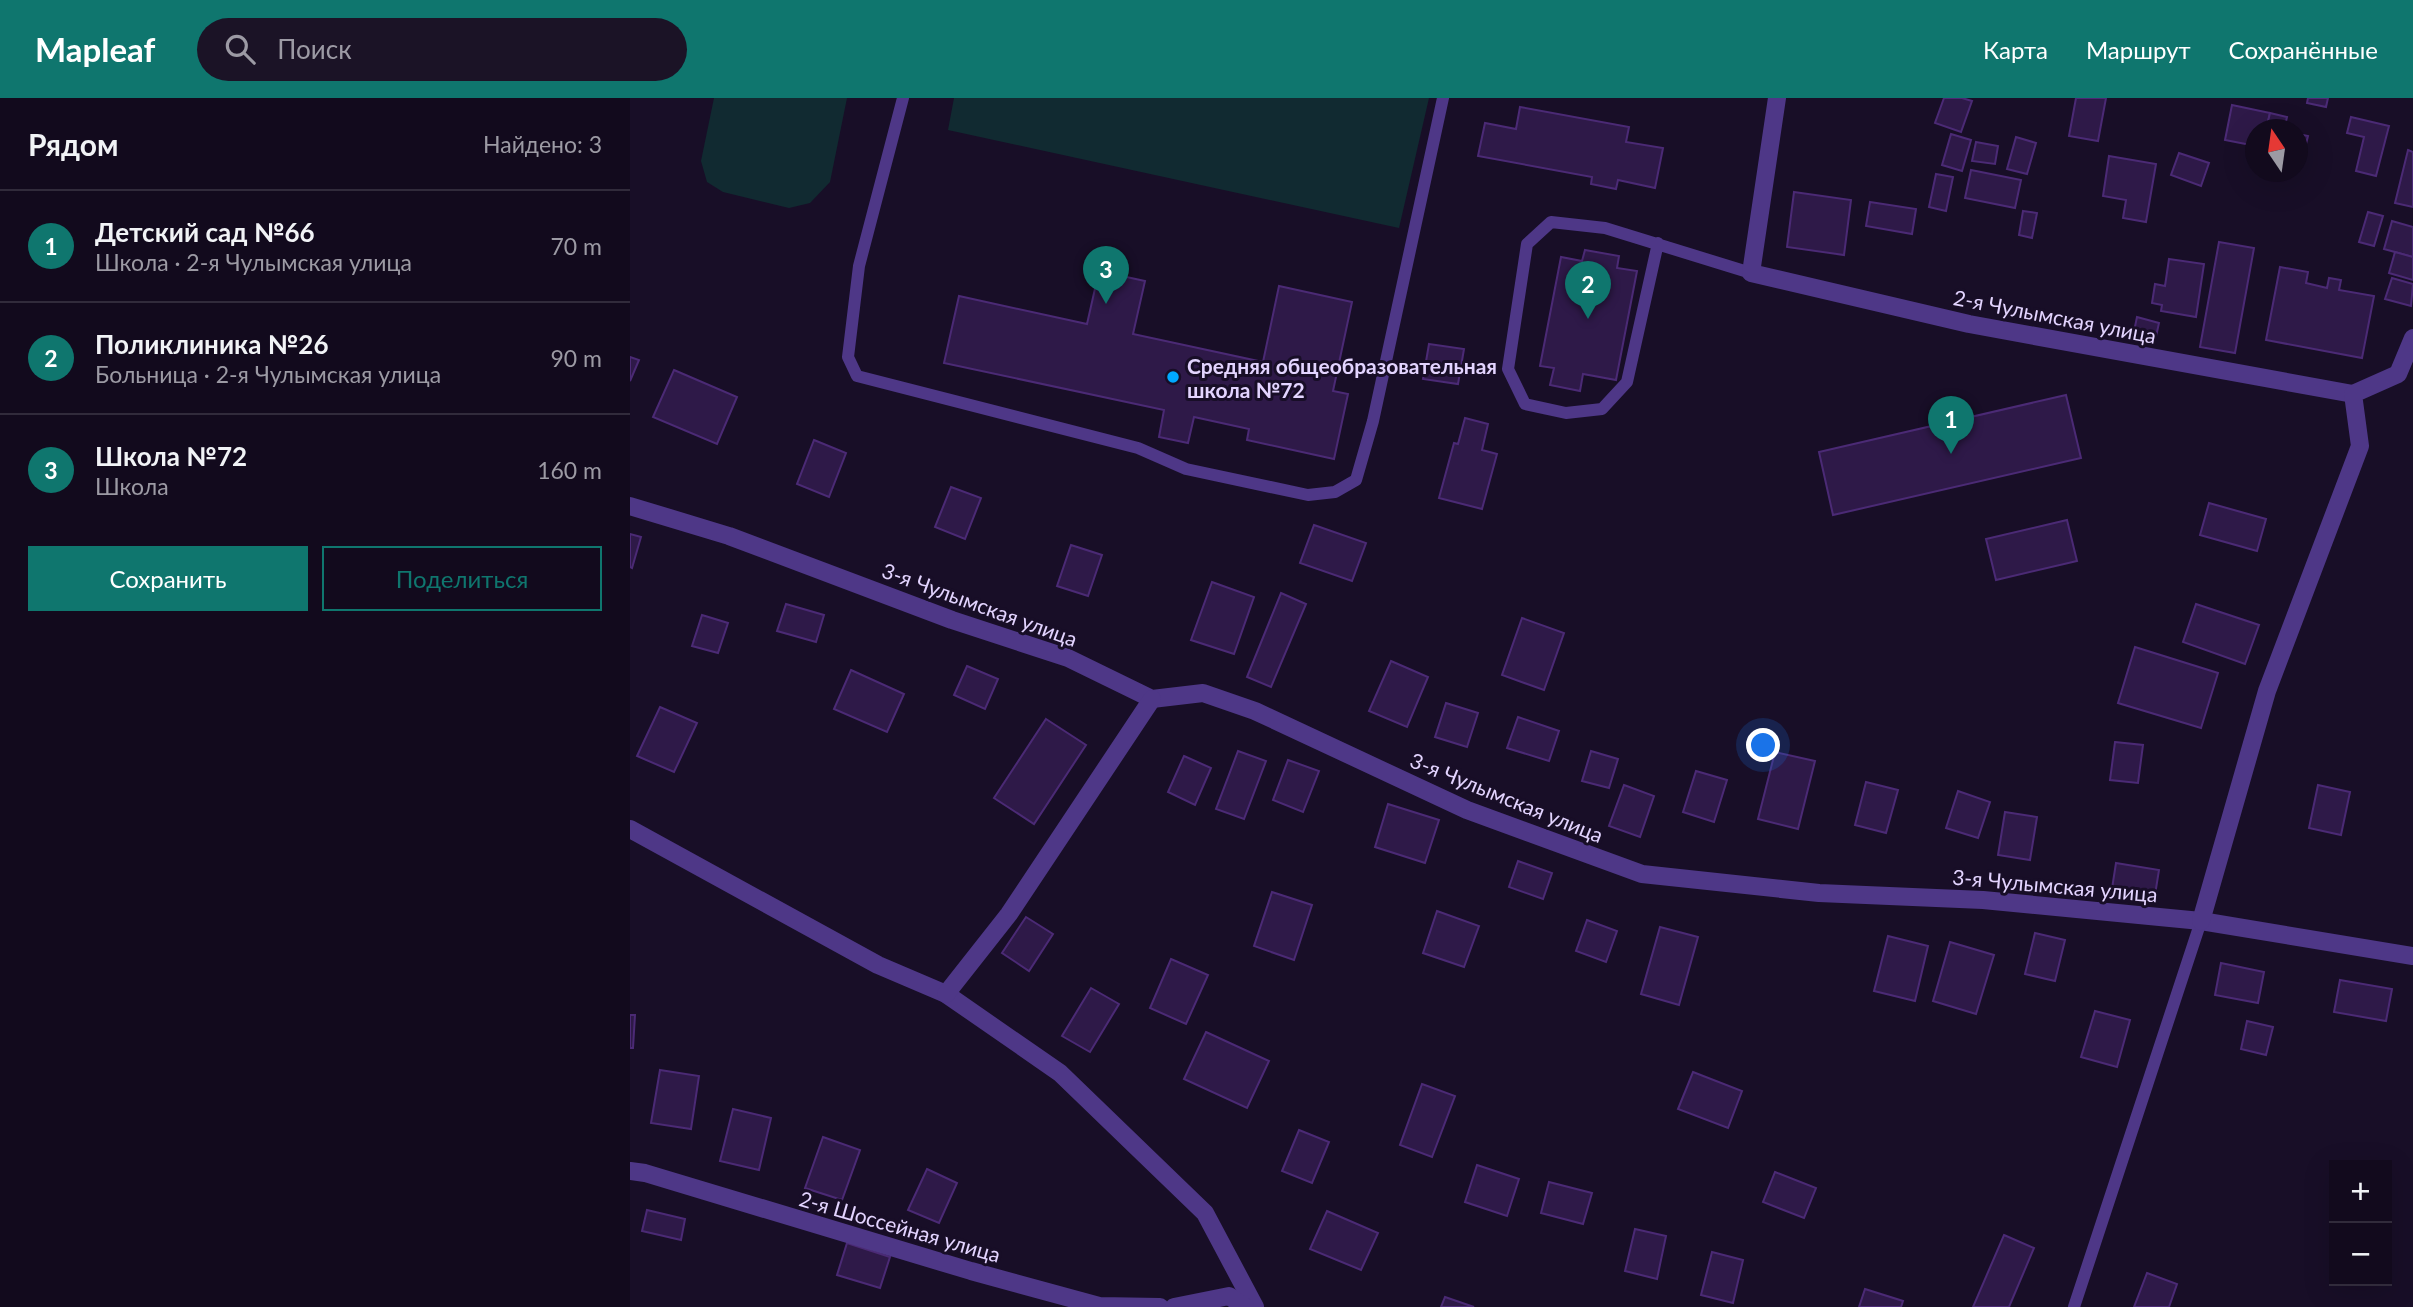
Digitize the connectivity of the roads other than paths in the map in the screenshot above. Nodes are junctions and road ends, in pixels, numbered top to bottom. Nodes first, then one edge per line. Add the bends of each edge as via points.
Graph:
1 (904, 98) edge
2 (1443, 98) edge
3 (1777, 98) edge
4 (1658, 243) junction
5 (1751, 273) junction
6 (2413, 338) edge
7 (2405, 375) edge
8 (2353, 394) junction
9 (630, 506) edge
10 (1152, 699) junction
11 (630, 829) edge
12 (2201, 921) junction
13 (2413, 956) edge
14 (946, 994) junction
15 (630, 1171) edge
16 (1160, 1307) edge
17 (1174, 1307) edge
18 (1245, 1307) edge
19 (1255, 1307) edge
20 (2074, 1307) edge

1 - 2 lane via 859,266 848,357 857,376 1138,448 1186,469 1308,495 1335,492 1356,480 1379,395
3 - 5 street
4 - 4 lane via 1605,228 1551,222 1527,244 1507,369 1525,404 1566,413 1602,409 1627,382
4 - 5 lane
5 - 8 street, 2-я Чулымская улица via 1969,324
6 - 7 street
7 - 8 street
8 - 12 street via 2360,446 2267,691
9 - 10 street, 3-я Чулымская улица via 729,536 952,620 1068,658
10 - 12 street, 3-я Чулымская улица via 1203,693 1255,711 1466,810 1642,874 1819,893 1983,900
10 - 14 street via 1009,914
11 - 14 street via 878,965
12 - 13 street, 3-я Чулымская улица
12 - 20 lane
14 - 19 street via 1060,1073 1205,1213
15 - 16 street, 2-я Шоссейная улица via 1099,1306
17 - 18 street via 1229,1296

